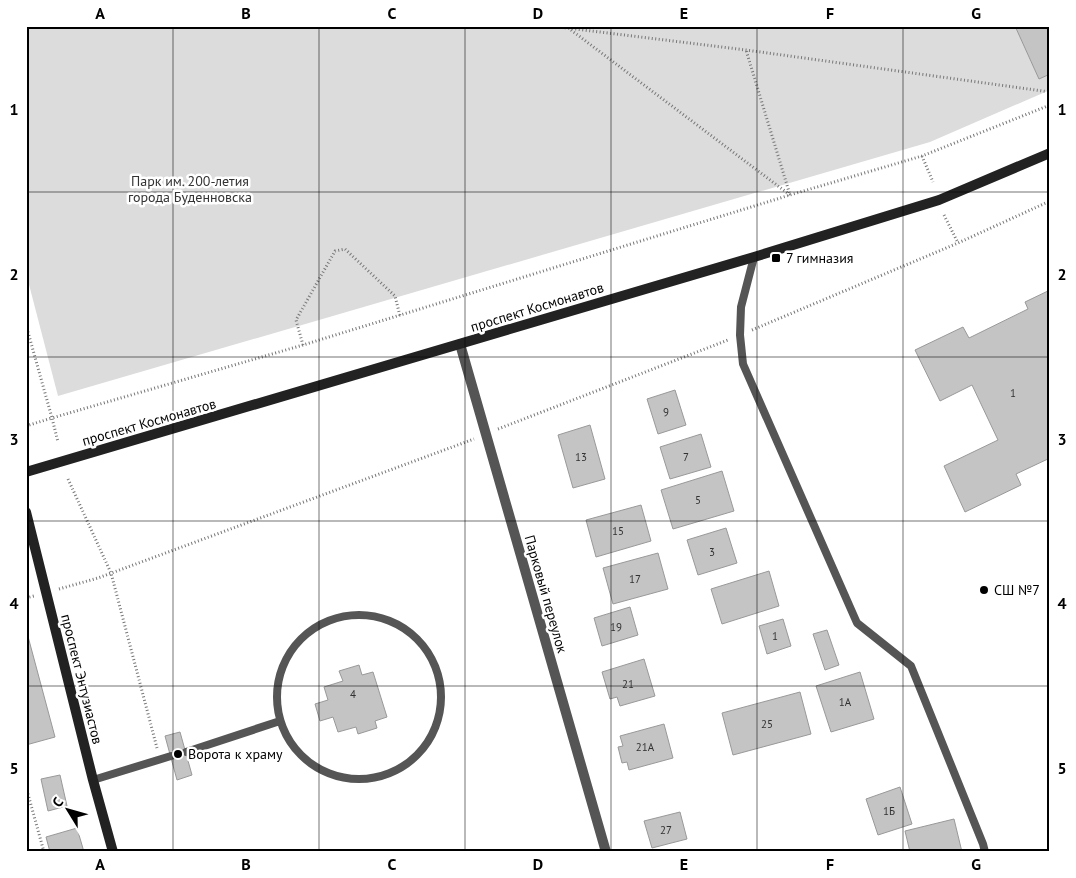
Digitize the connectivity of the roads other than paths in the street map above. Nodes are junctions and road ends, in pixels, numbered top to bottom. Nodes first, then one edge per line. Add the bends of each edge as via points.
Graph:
1 (1050, 152) edge
2 (754, 257) junction
3 (460, 344) junction
4 (26, 472) edge
5 (26, 512) edge
6 (280, 721) junction
7 (186, 752) dead end
8 (171, 756) dead end
9 (93, 780) junction
10 (113, 852) edge
11 (606, 852) edge
12 (985, 852) edge

1 - 2 street, проспект Космонавтов via 939,200
2 - 3 street, проспект Космонавтов
2 - 12 lane via 741,307 743,364 857,623 911,666
3 - 4 street, проспект Космонавтов
3 - 11 street, Парковый переулок
5 - 9 street, проспект Энтузиастов
6 - 6 lane via 278,693 285,664 299,642 322,622 341,615 381,618 418,640 431,658 440,700 437,723 415,759 395,773 372,779 324,774 302,756
6 - 7 lane
8 - 9 lane
9 - 10 street, проспект Энтузиастов

